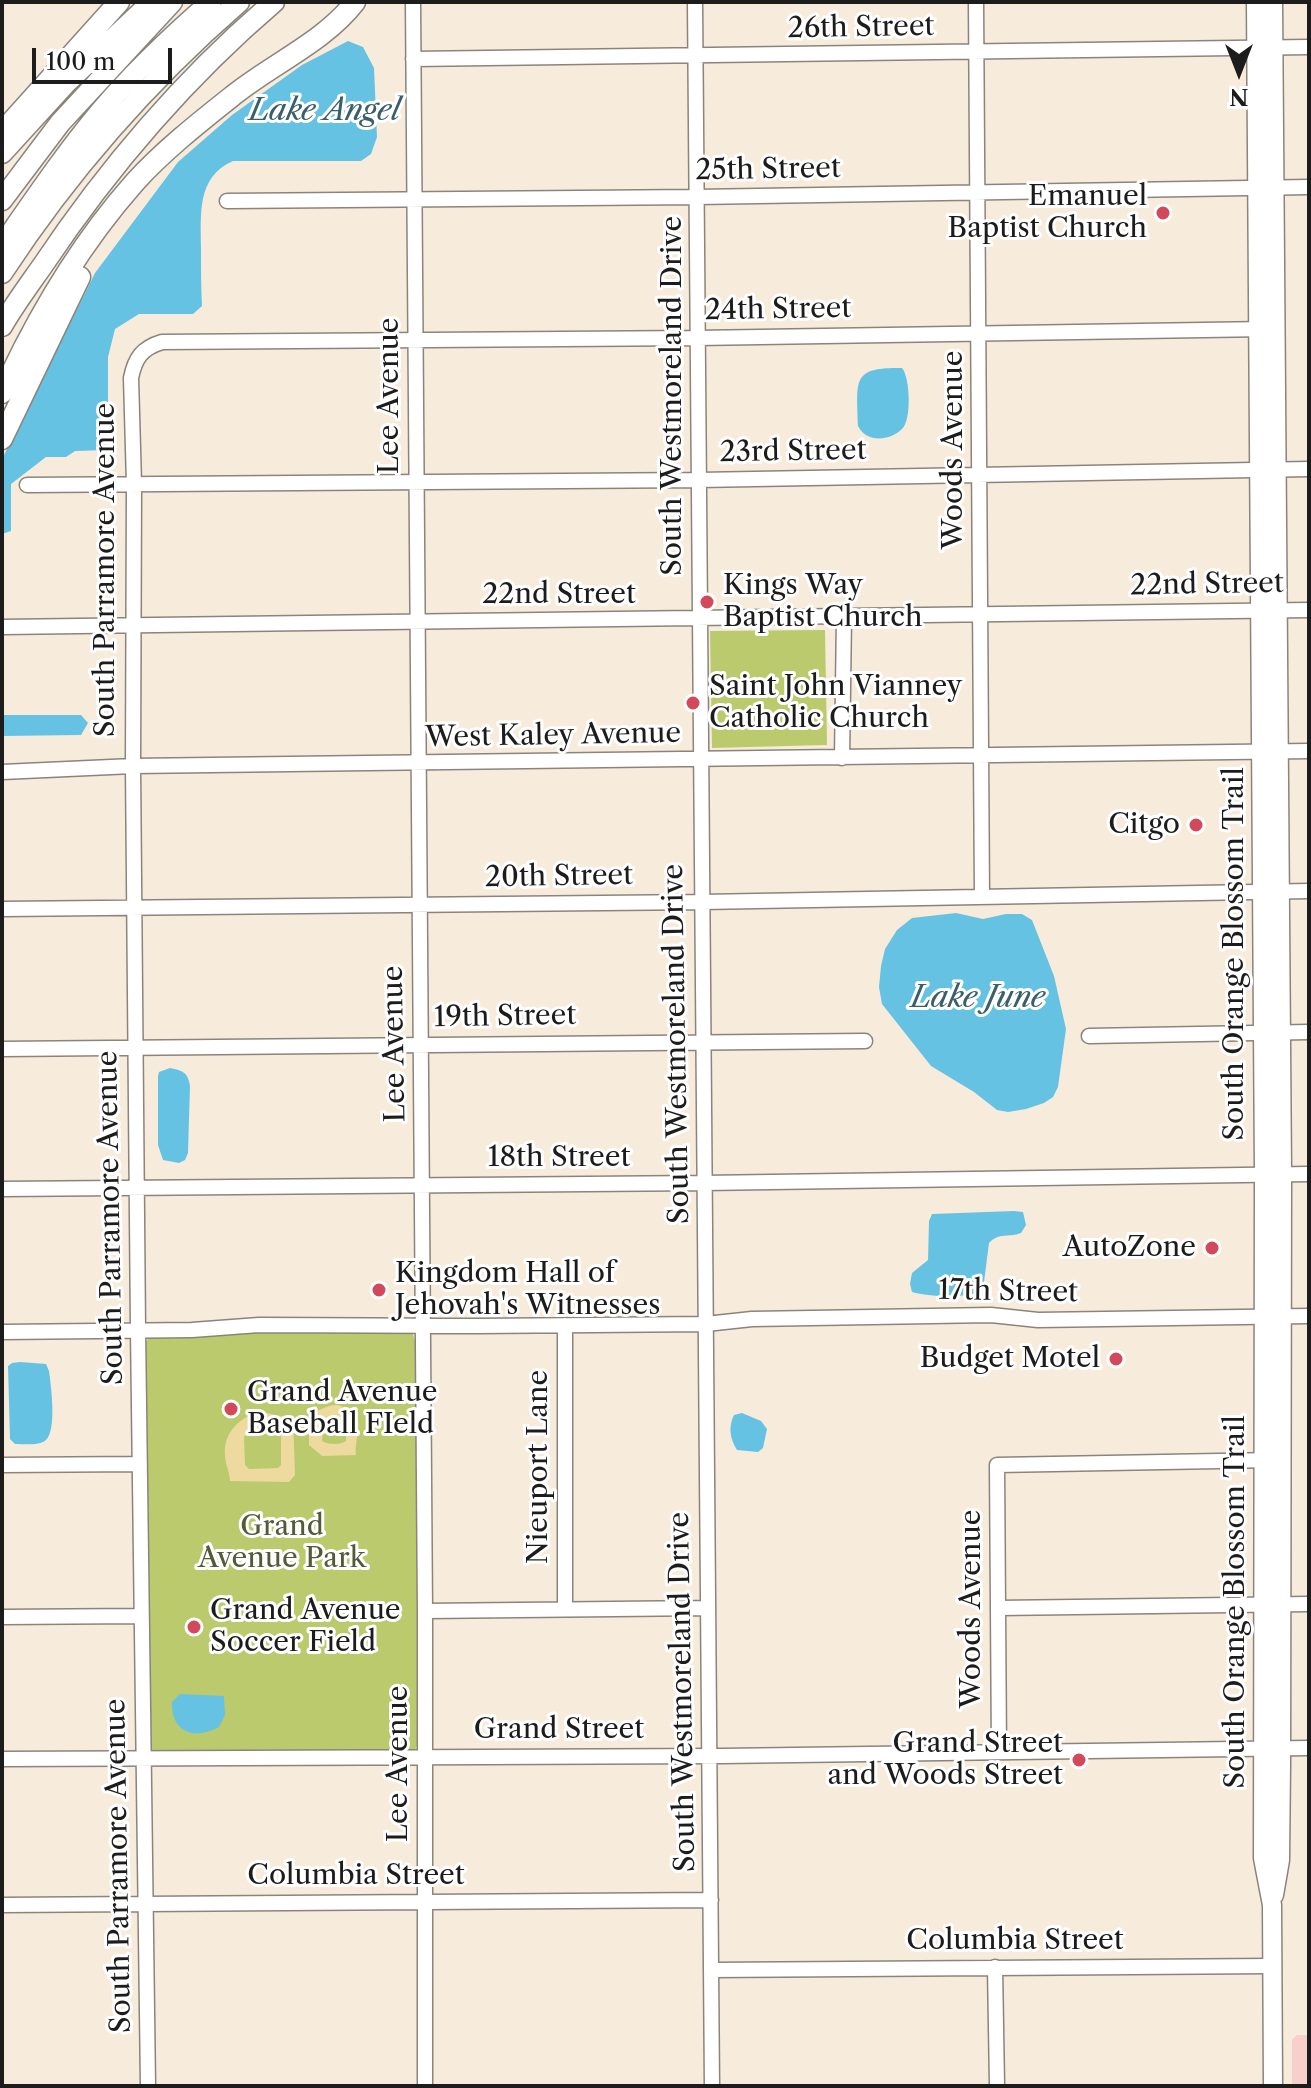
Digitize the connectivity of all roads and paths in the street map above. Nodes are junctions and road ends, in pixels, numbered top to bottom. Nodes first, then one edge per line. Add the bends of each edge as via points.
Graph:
1 (113, 2) edge
2 (119, 2) edge
3 (152, 2) edge
4 (172, 2) edge
5 (211, 2) edge
6 (239, 2) edge
7 (274, 2) edge
8 (355, 2) edge
9 (372, 2) edge
10 (413, 2) edge
11 (695, 2) edge
12 (976, 2) edge
13 (1256, 2) edge
14 (1273, 2) edge
15 (341, 19) junction
16 (78, 47) junction
17 (1265, 47) junction
18 (1309, 47) edge
19 (977, 52) junction
20 (695, 57) junction
21 (413, 59) junction
22 (206, 119) junction
23 (2, 132) edge
24 (2, 153) edge
25 (1309, 187) edge
26 (1266, 188) junction
27 (979, 192) junction
28 (697, 197) junction
29 (414, 199) junction
30 (2, 200) edge
31 (227, 201) dead end
32 (81, 209) junction
33 (2, 246) edge
34 (2, 273) edge
35 (2, 326) edge
36 (1266, 328) junction
37 (979, 332) junction
38 (697, 338) junction
39 (416, 341) junction
40 (141, 353) joint
41 (2, 365) edge
42 (2, 393) edge
43 (2, 439) edge
44 (1268, 469) junction
45 (1309, 469) edge
46 (981, 474) junction
47 (416, 480) junction
48 (699, 480) junction
49 (134, 484) junction
50 (27, 485) dead end
51 (1309, 610) edge
52 (1269, 611) junction
53 (981, 614) junction
54 (844, 617) junction
55 (700, 620) junction
56 (419, 621) junction
57 (133, 625) junction
58 (2, 627) edge
59 (1309, 751) edge
60 (1270, 752) junction
61 (983, 756) junction
62 (842, 758) junction
63 (700, 760) junction
64 (2, 762) edge
65 (419, 763) junction
66 (133, 766) junction
67 (2, 772) edge
68 (1309, 891) edge
69 (1271, 892) junction
70 (982, 897) junction
71 (702, 902) junction
72 (420, 905) junction
73 (136, 908) junction
74 (2, 909) edge
75 (1309, 1032) edge
76 (1272, 1033) junction
77 (1089, 1036) dead end
78 (703, 1041) junction
79 (865, 1041) dead end
80 (421, 1044) junction
81 (135, 1047) junction
82 (2, 1049) edge
83 (1273, 1174) junction
84 (1309, 1174) edge
85 (704, 1183) junction
86 (422, 1185) junction
87 (138, 1187) junction
88 (2, 1189) edge
89 (1309, 1316) edge
90 (1273, 1317) junction
91 (706, 1324) junction
92 (423, 1325) junction
93 (565, 1325) junction
94 (138, 1330) junction
95 (2, 1332) edge
96 (1272, 1460) junction
97 (140, 1464) junction
98 (2, 1465) edge
99 (1272, 1604) junction
100 (1309, 1604) edge
101 (708, 1608) junction
102 (998, 1608) junction
103 (565, 1609) junction
104 (425, 1611) junction
105 (141, 1616) junction
106 (2, 1617) edge
107 (1309, 1748) edge
108 (1272, 1749) junction
109 (999, 1752) junction
110 (710, 1756) junction
111 (426, 1757) junction
112 (2, 1759) edge
113 (144, 1759) junction
114 (711, 1900) junction
115 (425, 1902) junction
116 (146, 1904) junction
117 (2, 1905) edge
118 (1272, 1966) junction
119 (995, 1967) junction
120 (711, 1970) junction
121 (148, 2086) edge
122 (425, 2086) edge
123 (712, 2086) edge
124 (997, 2086) edge
125 (1273, 2086) edge

1 - 16 highway
2 - 16 highway
3 - 24 highway
4 - 30 highway via 60,123
5 - 33 highway via 102,110
6 - 34 highway via 135,101 58,194
7 - 32 highway via 180,93
8 - 15 highway
9 - 15 highway
10 - 21 street, Lee Avenue
11 - 20 street, South Westmoreland Drive
12 - 19 street, Woods Avenue
13 - 17 main road, South Orange Blossom Trail
14 - 17 main road, South Orange Blossom Trail
15 - 22 highway
16 - 23 highway
17 - 18 street, 26th Street
17 - 19 street, 26th Street
17 - 26 main road, South Orange Blossom Trail
19 - 20 street, 26th Street
19 - 27 street, Woods Avenue
20 - 21 street, 26th Street
20 - 28 street, South Westmoreland Drive
21 - 29 street, Lee Avenue
22 - 42 highway via 158,159 109,213 42,315
22 - 43 highway via 117,218 78,280
25 - 26 street, 25th Street
26 - 27 street, 25th Street
26 - 36 main road, South Orange Blossom Trail
27 - 28 street, 25th Street
27 - 37 street, Woods Avenue
28 - 29 street, 25th Street
28 - 38 street, South Westmoreland Drive
29 - 31 street, 25th Street
29 - 39 street, Lee Avenue
32 - 35 highway
32 - 41 highway via 72,238
36 - 37 street, 24th Street
36 - 44 main road, South Orange Blossom Trail
37 - 38 street, 24th Street
37 - 46 street, Woods Avenue
38 - 39 street, 24th Street
38 - 48 street, South Westmoreland Drive
39 - 40 street, 24th Street via 162,342
39 - 47 street, Lee Avenue
40 - 49 street, South Parramore Avenue via 131,378
44 - 45 street, 23rd Street
44 - 46 street, 23rd Street
44 - 52 main road, South Orange Blossom Trail
46 - 48 street, 23rd Street
46 - 53 street, Woods Avenue
47 - 48 street, 23rd Street
47 - 49 street, 23rd Street
47 - 56 street, Lee Avenue
48 - 55 street, South Westmoreland Drive
49 - 50 street, 23rd Street
49 - 57 street, South Parramore Avenue
51 - 52 street, 22nd Street
52 - 53 street, 22nd Street
52 - 60 main road, South Orange Blossom Trail
53 - 54 street, 22nd Street
53 - 61 street, Woods Avenue
54 - 55 street, 22nd Street
54 - 62 street
55 - 56 street, 22nd Street
55 - 63 street, South Westmoreland Drive
56 - 57 street, 22nd Street
56 - 65 street, Lee Avenue
57 - 58 street, 22nd Street
57 - 66 street, South Parramore Avenue
59 - 60 street, West Kaley Avenue
60 - 61 street, West Kaley Avenue
60 - 69 main road, South Orange Blossom Trail
61 - 62 street, West Kaley Avenue
61 - 70 street, Woods Avenue
62 - 63 street, West Kaley Avenue
63 - 65 street, West Kaley Avenue
63 - 71 street, South Westmoreland Drive
64 - 66 street
65 - 66 street, West Kaley Avenue
65 - 72 street, Lee Avenue
66 - 67 street
66 - 73 street, South Parramore Avenue
68 - 69 street, 20th Street
69 - 70 street, 20th Street
69 - 76 main road, South Orange Blossom Trail
70 - 71 street, 20th Street
71 - 72 street, 20th Street
71 - 78 street, South Westmoreland Drive
72 - 73 street, 20th Street
72 - 80 street, Lee Avenue
73 - 74 street, 20th Street
73 - 81 street, South Parramore Avenue
75 - 76 street
76 - 77 street
76 - 83 main road, South Orange Blossom Trail
78 - 79 street, 19th Street
78 - 80 street, 19th Street
78 - 85 street, South Westmoreland Drive
80 - 81 street, 19th Street
80 - 86 street, Lee Avenue
81 - 82 street, 19th Street
81 - 87 street, South Parramore Avenue
83 - 84 street, 18th Street
83 - 85 street, 18th Street
83 - 90 main road, South Orange Blossom Trail
85 - 86 street, 18th Street
85 - 91 street, South Westmoreland Drive
86 - 87 street, 18th Street
86 - 92 street, Lee Avenue
87 - 88 street, 18th Street
87 - 94 street, South Parramore Avenue
89 - 90 street, 17th Street
90 - 91 street, 17th Street via 1038,1320 991,1315
90 - 96 main road, South Orange Blossom Trail
91 - 93 street, 17th Street
91 - 101 street, South Westmoreland Drive
92 - 93 street, 17th Street
92 - 94 street, 17th Street
92 - 104 street, Lee Avenue
93 - 103 street, Nieuport Lane
94 - 95 street, 17th Street
94 - 97 street, South Parramore Avenue
96 - 99 main road, South Orange Blossom Trail
96 - 102 street, Woods Avenue via 997,1465
97 - 98 street
97 - 105 street, South Parramore Avenue
99 - 100 street
99 - 102 street
99 - 108 main road, South Orange Blossom Trail
101 - 103 street
101 - 110 street, South Westmoreland Drive
102 - 109 street, Woods Avenue
103 - 104 street
104 - 111 street, Lee Avenue
105 - 106 street
105 - 113 street, South Parramore Avenue
107 - 108 street, Grand Street
108 - 109 street, Grand Street
108 - 118 main road, South Orange Blossom Trail via 1263,1858 1272,1905
109 - 110 street, Grand Street
110 - 111 street, Grand Street
110 - 114 street, South Westmoreland Drive
111 - 113 street, Grand Street
111 - 115 street, Lee Avenue
112 - 113 street, Grand Street
113 - 116 street, South Parramore Avenue
114 - 115 street, Columbia Street
114 - 120 street, South Westmoreland Drive
115 - 116 street, Columbia Street
115 - 122 street, Lee Avenue
116 - 117 street, Columbia Street
116 - 121 street, South Parramore Avenue
118 - 119 street, Columbia Street
118 - 125 main road, South Orange Blossom Trail
119 - 120 street, Columbia Street
119 - 124 street
120 - 123 street, South Westmoreland Drive

